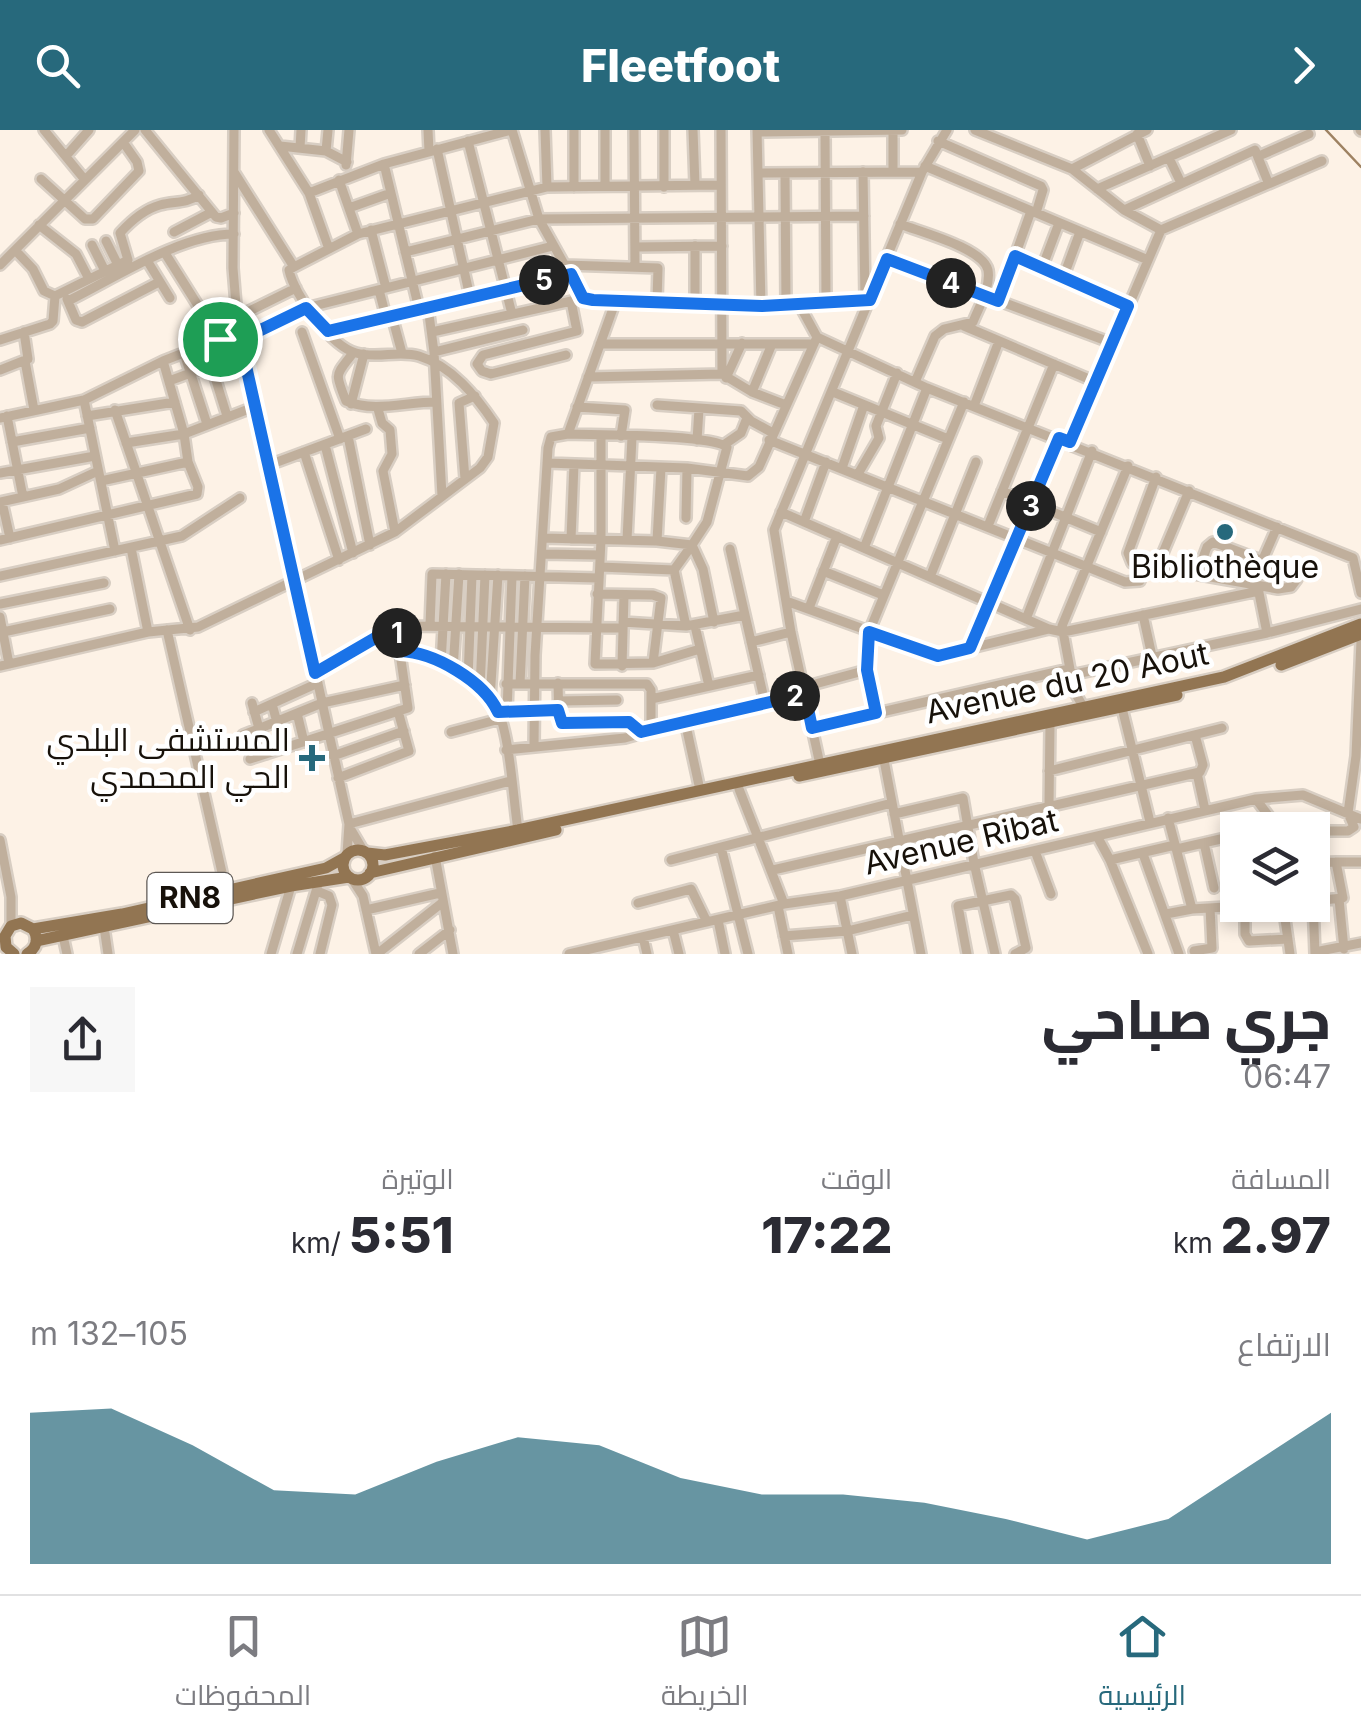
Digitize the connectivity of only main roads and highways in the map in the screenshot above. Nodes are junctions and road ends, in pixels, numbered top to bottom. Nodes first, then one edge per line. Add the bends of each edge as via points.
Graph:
1 (1361, 624) edge
2 (1361, 637) edge
3 (883, 755) junction
4 (821, 768) junction
5 (365, 852) junction
6 (345, 856) junction
7 (369, 874) junction
8 (350, 878) junction
9 (6, 930) edge
10 (31, 942) edge
11 (8, 953) edge

1 - 3 main road, Avenue du 20 Aout / RN8 via 1224,677
2 - 3 main road, Avenue du 20 Aout / RN8 via 1232,682
3 - 4 main road, Avenue du 20 Aout / RN8
4 - 5 main road, Avenue du 20 Aout / RN8 via 518,830
4 - 7 main road, Avenue du 20 Aout / RN8
5 - 6 main road, RN8
5 - 7 main road via 373,862
6 - 8 main road via 342,867
6 - 10 main road, RN8 via 326,868 122,914
7 - 8 main road, RN8
8 - 10 main road, RN8
9 - 10 main road, RN8
9 - 11 main road

